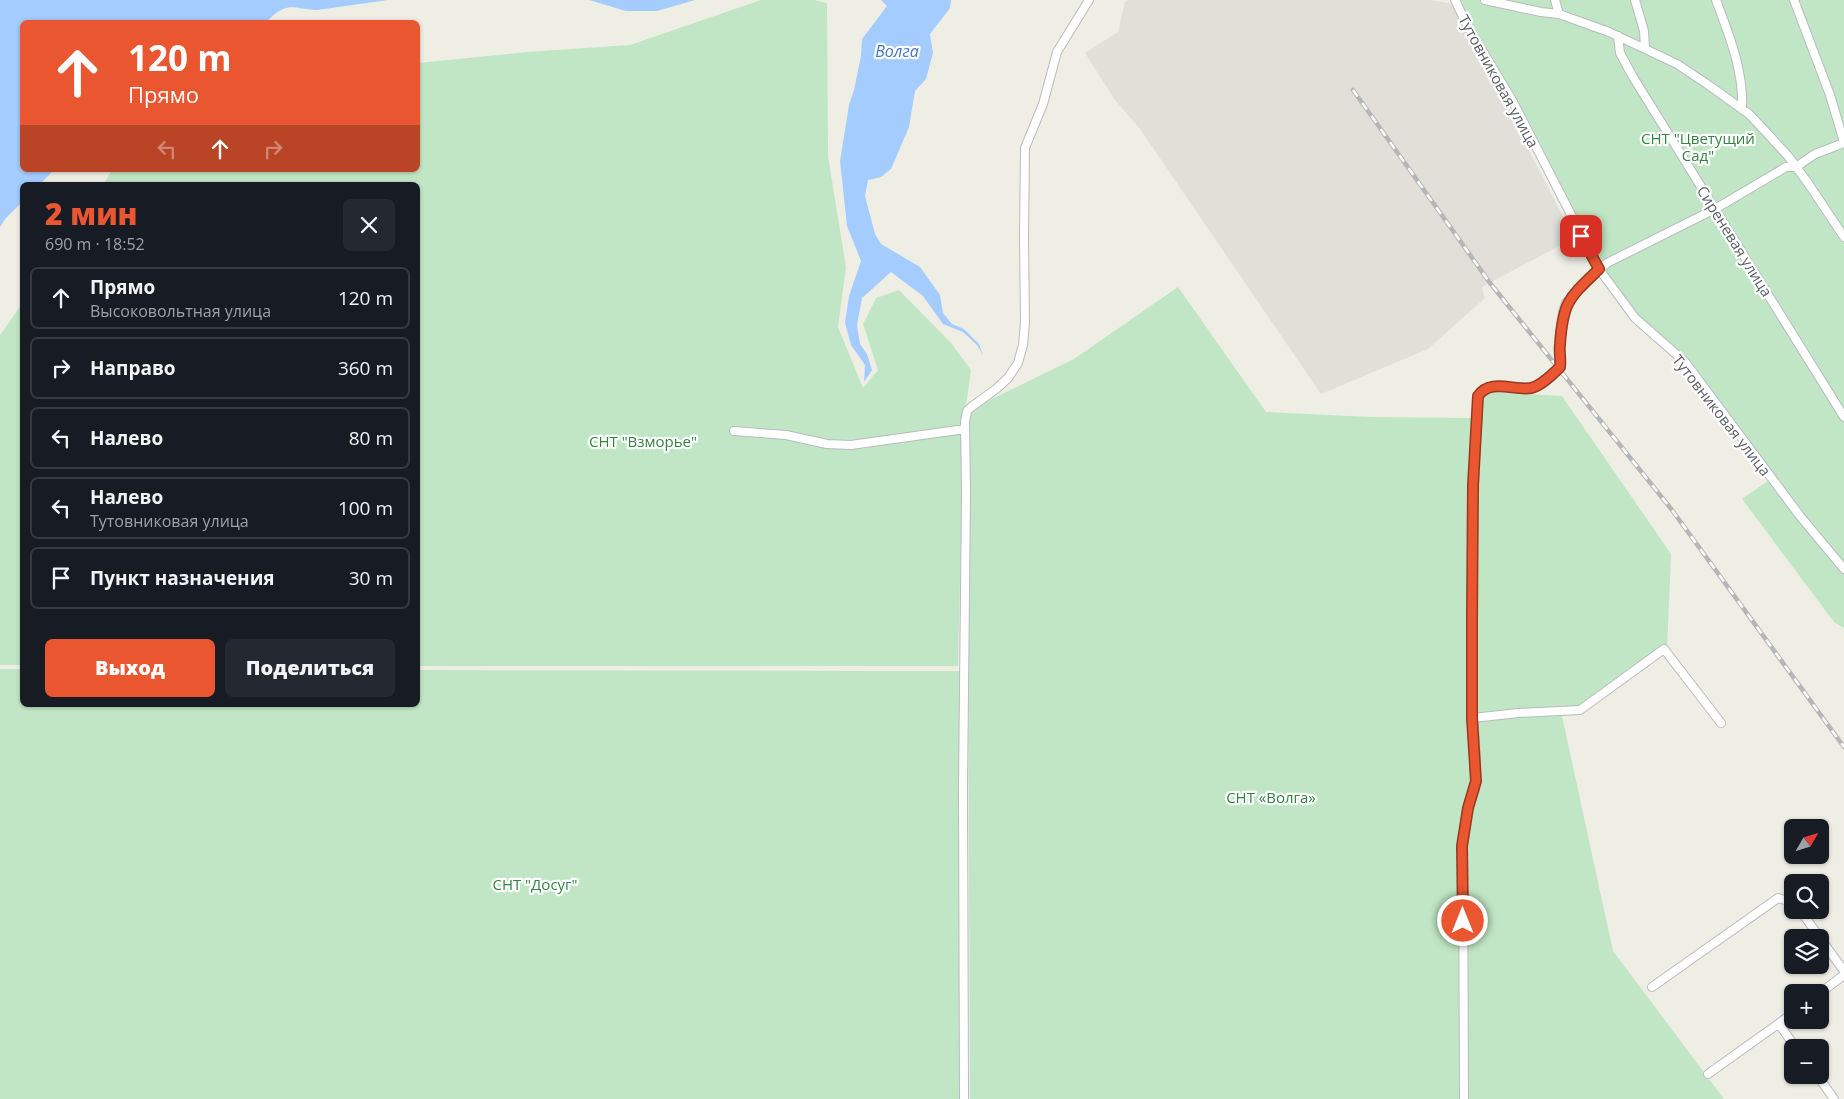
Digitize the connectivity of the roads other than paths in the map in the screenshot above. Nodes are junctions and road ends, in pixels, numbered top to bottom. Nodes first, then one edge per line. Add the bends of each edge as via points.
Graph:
1 (1088, 0) edge
2 (1455, 0) edge
3 (1485, 0) edge
4 (1555, 0) edge
5 (1635, 0) edge
6 (1716, 0) edge
7 (1794, 0) edge
8 (1559, 14) junction
9 (1618, 36) junction
10 (1645, 48) junction
11 (1742, 108) junction
12 (1844, 142) edge
13 (1796, 166) junction
14 (1715, 209) junction
15 (1844, 237) edge
16 (1599, 269) junction
17 (1844, 417) edge
18 (965, 429) junction
19 (734, 431) dead end
20 (1844, 569) edge
21 (1472, 718) junction
22 (1721, 722) dead end
23 (1784, 899) edge
24 (1806, 919) edge
25 (1844, 971) edge
26 (1844, 975) edge
27 (1829, 986) edge
28 (1652, 988) dead end
29 (1784, 1020) edge
30 (1779, 1024) junction
31 (1790, 1039) edge
32 (1708, 1074) dead end
33 (1823, 1084) edge
34 (964, 1099) edge
35 (1464, 1099) edge
36 (1834, 1099) edge

1 - 18 street via 1057,52 1043,104 1025,148 1023,346 1018,363 1008,378 967,411
2 - 16 street, Тутовниковая улица via 1512,100
3 - 8 street
4 - 8 street
5 - 10 street
6 - 11 street via 1739,68
7 - 12 street
8 - 9 street
9 - 10 street
9 - 14 street, Сиреневая улица via 1620,53 1633,77
10 - 11 street via 1677,64
11 - 13 street
12 - 13 street
13 - 14 street via 1786,168
13 - 15 street
14 - 16 street
14 - 17 street, Сиреневая улица
16 - 20 street, Тутовниковая улица via 1634,318 1685,362 1800,516
16 - 21 street via 1566,304 1558,369 1536,386 1495,386 1485,388 1478,396 1473,485
18 - 19 street via 845,446 786,435
18 - 34 street
21 - 22 street via 1518,712 1580,710 1664,649
21 - 35 street via 1475,790 1468,808 1462,846
23 - 28 street via 1778,898
24 - 25 street
26 - 27 street
29 - 30 street
30 - 31 street
30 - 32 street
33 - 36 street

